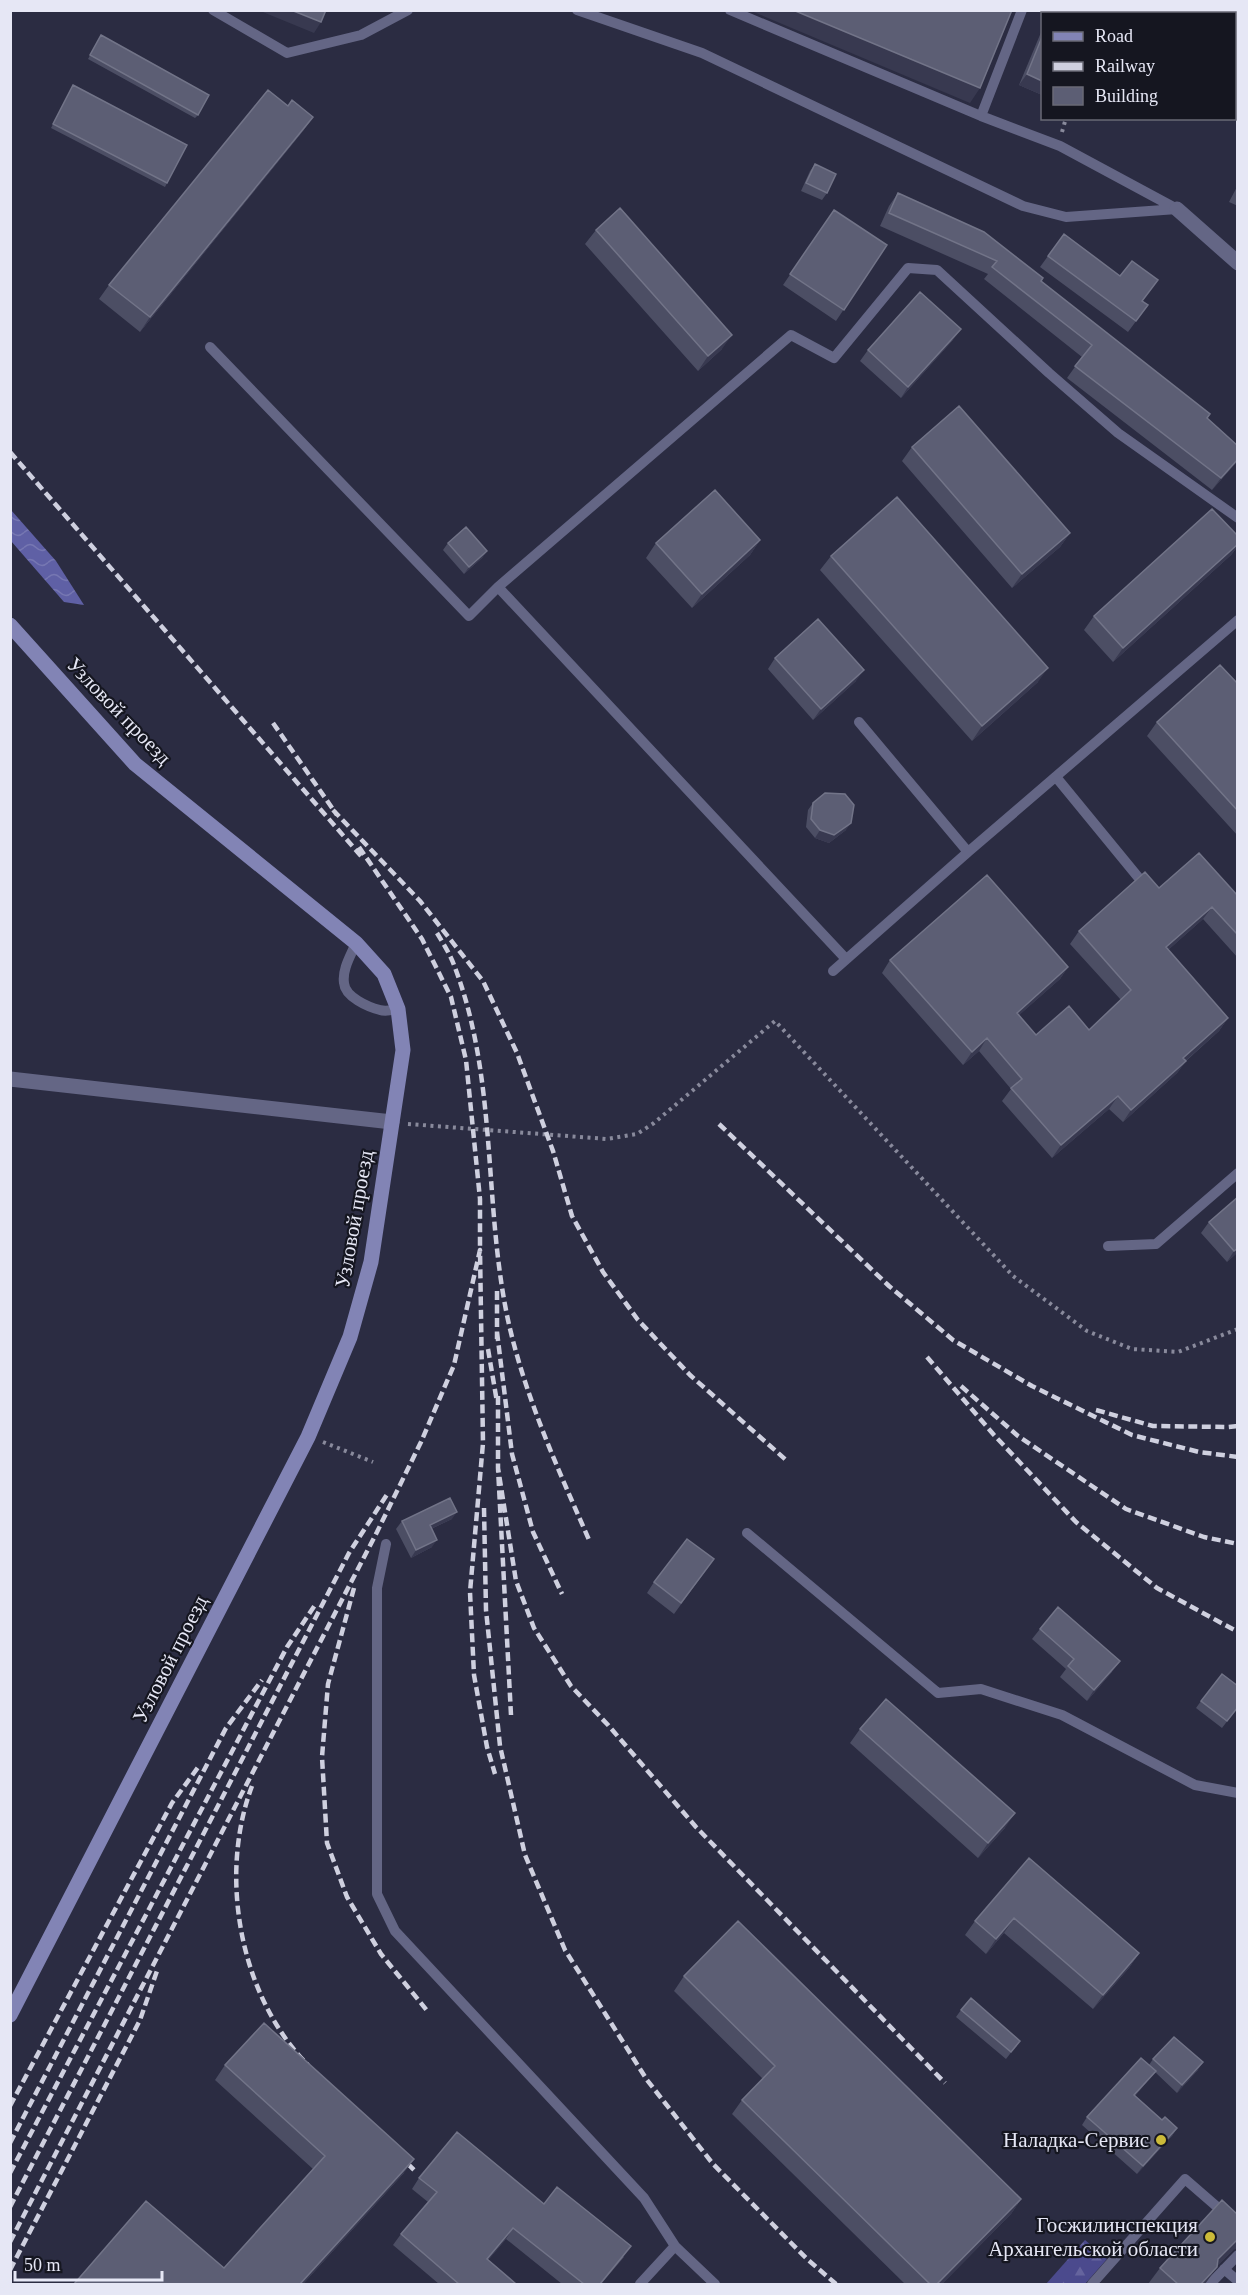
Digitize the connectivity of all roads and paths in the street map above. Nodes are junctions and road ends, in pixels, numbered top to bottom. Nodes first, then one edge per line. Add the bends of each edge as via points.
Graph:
1 (213, 10) edge
2 (408, 10) edge
3 (577, 10) edge
4 (730, 10) edge
5 (1022, 10) edge
6 (981, 116) junction
7 (1177, 209) junction
8 (1238, 263) edge
9 (210, 347) dead end
10 (1238, 518) edge
11 (498, 587) junction
12 (1238, 620) edge
13 (10, 625) edge
14 (860, 722) dead end
15 (1056, 777) junction
16 (969, 852) junction
17 (1138, 878) edge
18 (356, 943) junction
19 (846, 958) junction
20 (833, 971) dead end
21 (398, 1009) junction
22 (10, 1079) edge
23 (392, 1122) junction
24 (1238, 1173) edge
25 (1108, 1246) dead end
26 (1238, 1329) edge
27 (308, 1437) junction
28 (373, 1462) dead end
29 (747, 1533) dead end
30 (386, 1544) dead end
31 (1238, 1793) edge
32 (10, 2015) edge
33 (1238, 2225) edge
34 (675, 2246) junction
35 (1238, 2255) edge
36 (1224, 2269) junction
37 (1238, 2281) edge
38 (640, 2284) edge
39 (714, 2284) edge
40 (1092, 2284) edge
41 (1210, 2284) edge

1 - 2 lane via 287,53 361,35
3 - 7 lane via 702,54 1023,206 1066,217
4 - 6 lane
5 - 6 lane
6 - 7 lane via 1060,146
7 - 8 street
9 - 11 lane via 469,616
10 - 11 lane via 1118,433 938,270 908,268 834,358 791,335
11 - 19 lane
12 - 15 lane
13 - 18 street, Узловой проезд via 135,764
14 - 16 lane
15 - 16 lane
15 - 17 lane
16 - 19 lane
18 - 21 street, Узловой проезд via 384,974
18 - 21 lane via 346,965 344,984 350,994 382,1011
19 - 20 lane
21 - 23 street, Узловой проезд via 403,1050
22 - 23 street
23 - 26 path via 606,1139 637,1134 775,1021 1013,1276 1087,1332 1132,1349 1178,1352
23 - 27 street, Узловой проезд via 371,1262 350,1337
24 - 25 lane via 1156,1244
27 - 28 path
27 - 32 street, Узловой проезд
29 - 31 lane via 938,1693 981,1689 1062,1715 1196,1785
30 - 34 lane via 377,1588 377,1894 395,1931 644,2198
33 - 40 lane via 1185,2179
34 - 38 lane
34 - 39 lane
35 - 36 lane
36 - 37 lane
36 - 41 lane

